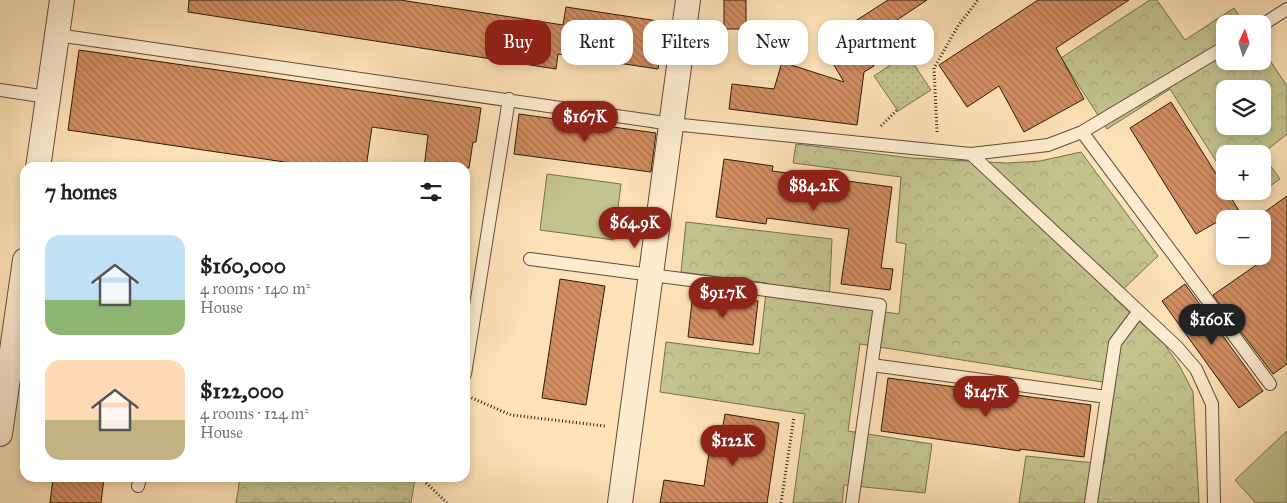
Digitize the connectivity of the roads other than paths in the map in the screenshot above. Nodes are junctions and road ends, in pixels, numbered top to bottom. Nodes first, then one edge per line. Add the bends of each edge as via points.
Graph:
1 (62, 0) edge
2 (688, 0) edge
3 (1287, 9) edge
4 (1271, 19) edge
5 (57, 35) junction
6 (1216, 52) edge
7 (0, 90) edge
8 (47, 97) junction
9 (509, 99) junction
10 (672, 124) junction
11 (1082, 132) junction
12 (971, 154) junction
13 (39, 162) edge
14 (530, 260) dead end
15 (651, 275) junction
16 (20, 289) edge
17 (1139, 311) junction
18 (14, 323) edge
19 (470, 343) edge
20 (872, 365) junction
21 (1270, 384) dead end
22 (1107, 397) junction
23 (0, 434) edge
24 (620, 503) edge
25 (852, 503) edge
26 (1091, 503) edge
27 (1214, 503) edge

1 - 5 street
2 - 10 street
3 - 4 lane
5 - 8 street
5 - 9 lane
6 - 11 lane
7 - 8 lane
8 - 13 street
9 - 10 lane
9 - 19 lane
10 - 12 lane
10 - 15 street
11 - 12 lane via 1048,145
11 - 21 lane
12 - 17 lane
14 - 15 lane
15 - 20 lane via 880,304
15 - 24 street
16 - 18 street
17 - 22 lane via 1115,343
17 - 27 lane via 1196,369 1212,404
18 - 23 street
20 - 22 lane
20 - 25 lane
22 - 26 lane

